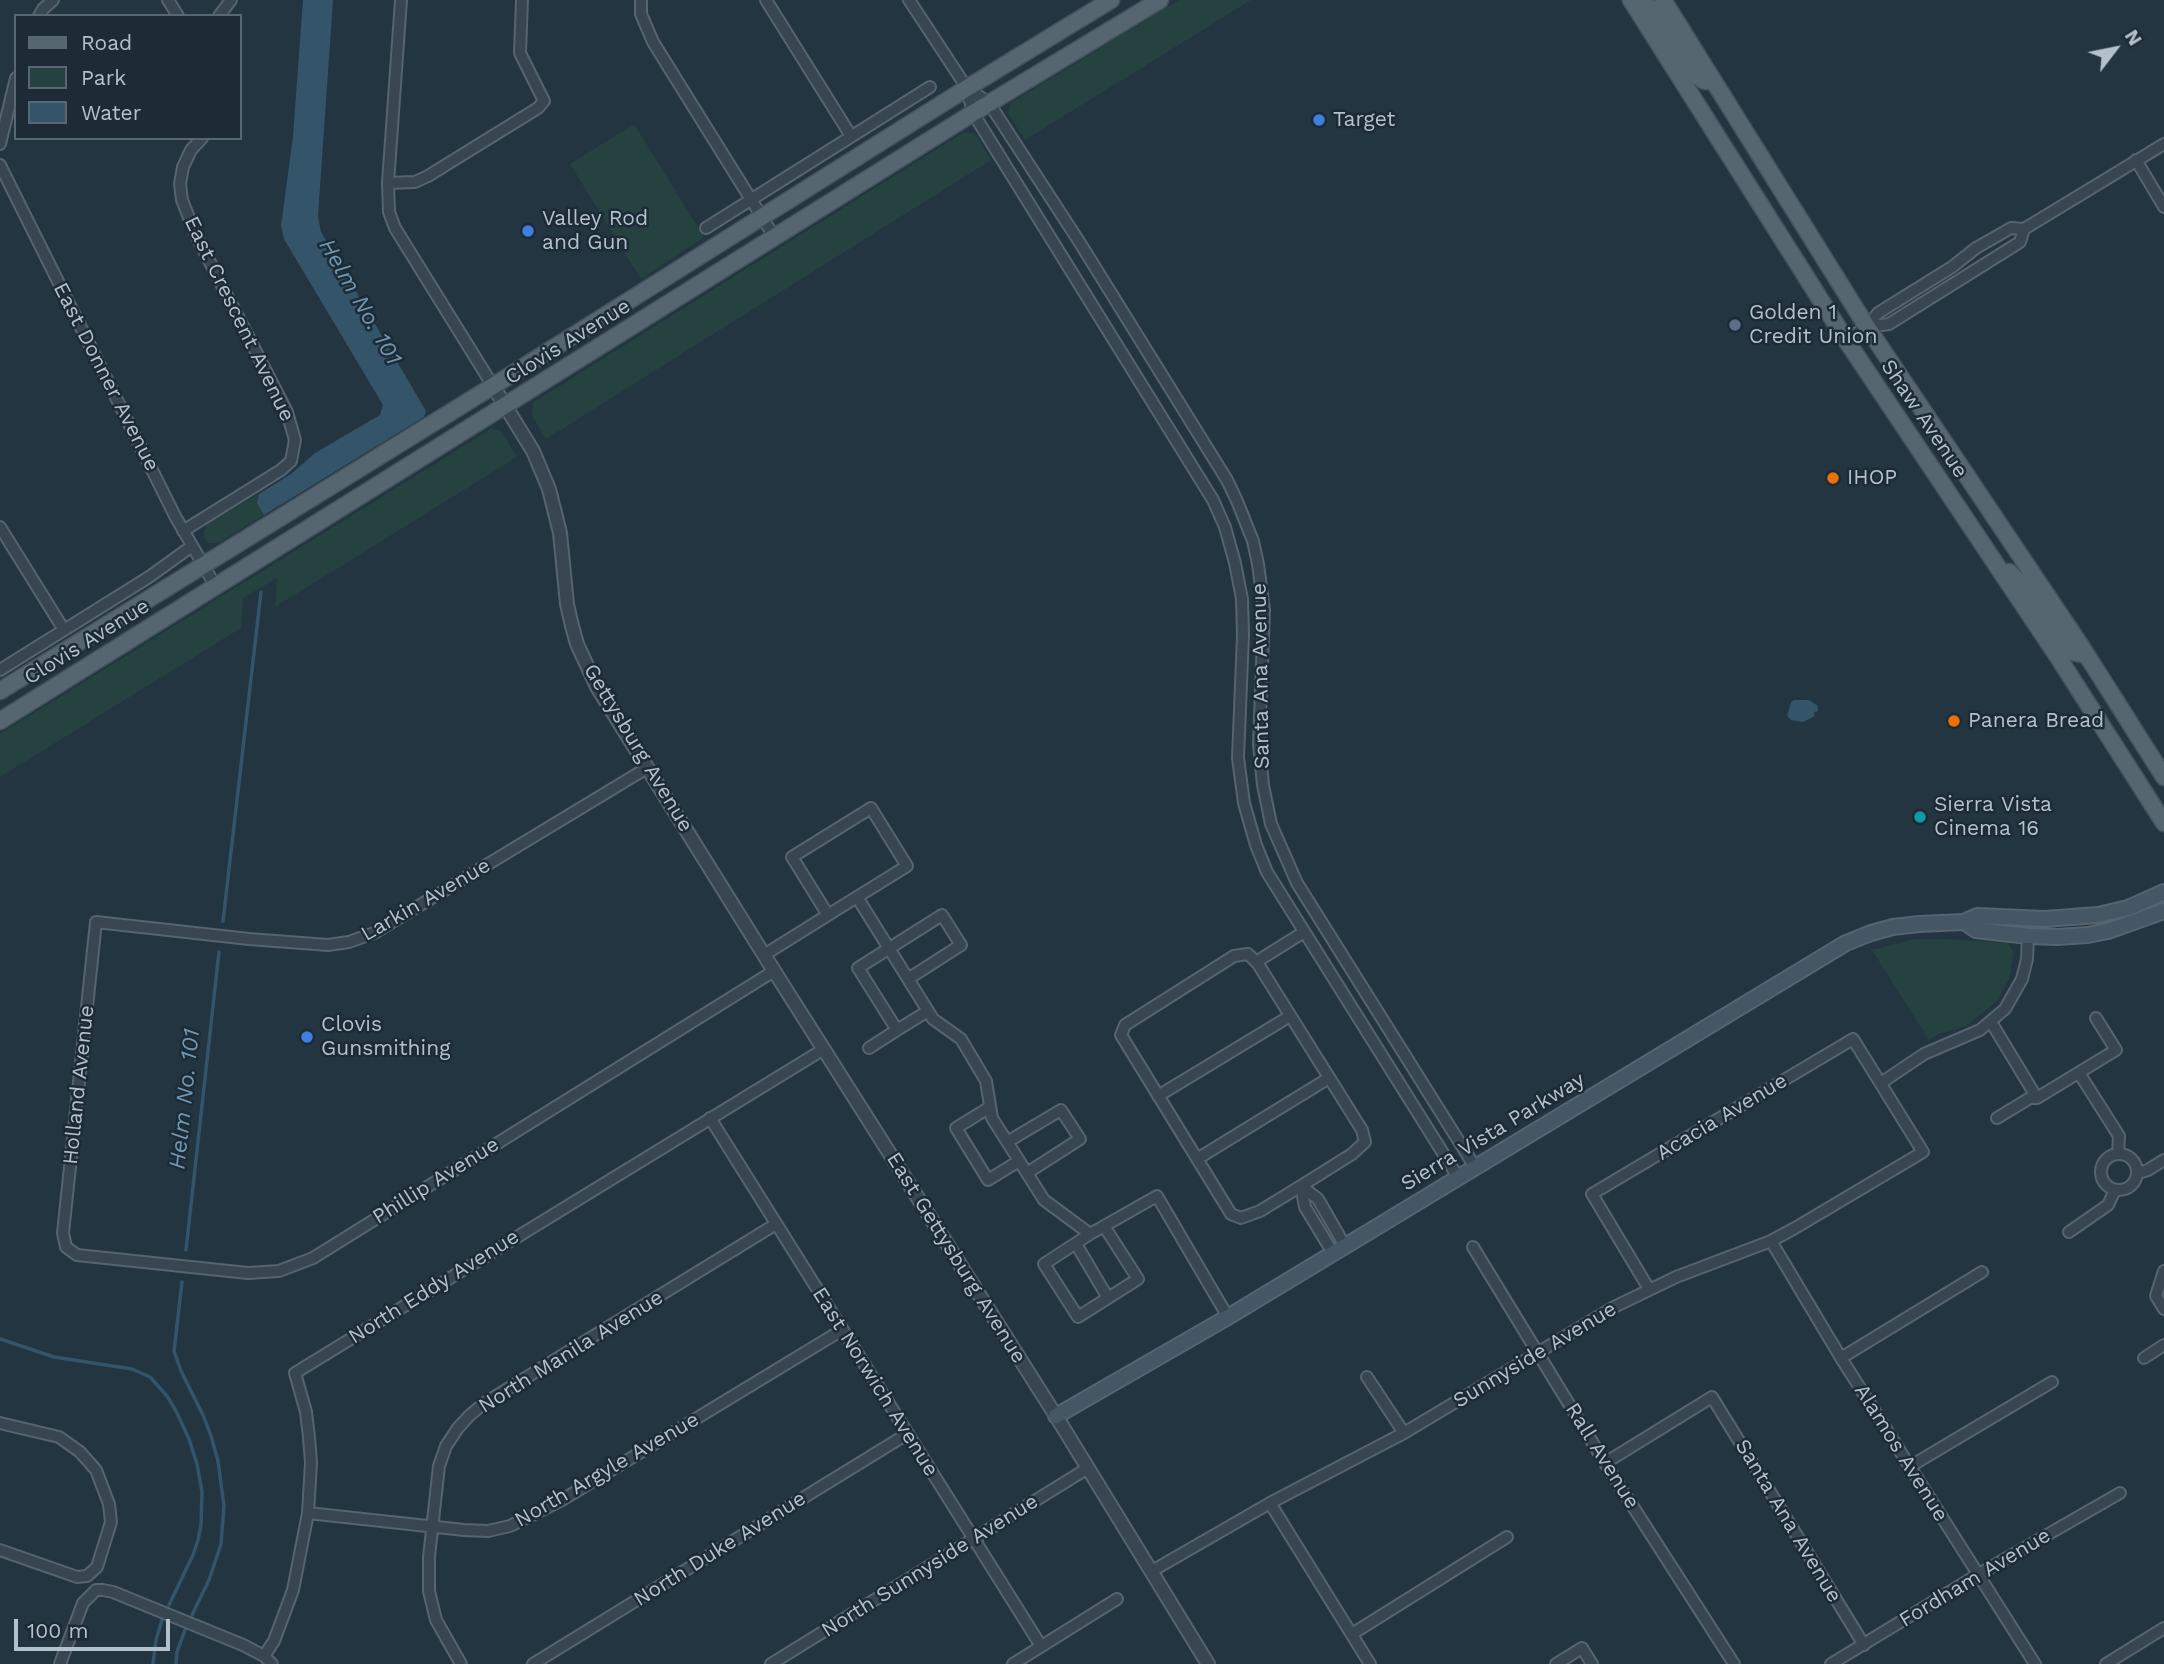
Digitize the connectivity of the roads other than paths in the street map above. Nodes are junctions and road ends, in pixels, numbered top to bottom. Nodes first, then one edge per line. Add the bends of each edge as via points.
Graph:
1 (53, 0) edge
2 (401, 0) edge
3 (522, 0) edge
4 (641, 0) edge
5 (766, 0) edge
6 (909, 0) edge
7 (1111, 0) edge
8 (1160, 0) edge
9 (1631, 0) edge
10 (1641, 0) edge
11 (1663, 0) edge
12 (40, 14) edge
13 (1712, 81) junction
14 (14, 86) edge
15 (930, 87) dead end
16 (967, 88) junction
17 (989, 103) junction
18 (973, 113) junction
19 (851, 136) junction
20 (200, 140) edge
21 (0, 144) edge
22 (2164, 144) edge
23 (2136, 160) junction
24 (0, 165) edge
25 (388, 183) junction
26 (2159, 188) edge
27 (751, 199) junction
28 (2164, 206) edge
29 (762, 216) junction
30 (706, 228) dead end
31 (2024, 229) junction
32 (775, 238) junction
33 (1867, 327) junction
34 (1846, 340) junction
35 (493, 386) junction
36 (505, 407) junction
37 (0, 527) edge
38 (183, 531) junction
39 (192, 546) junction
40 (1992, 556) junction
41 (203, 565) junction
42 (216, 587) junction
43 (64, 630) junction
44 (2087, 654) junction
45 (0, 670) edge
46 (0, 691) edge
47 (0, 721) edge
48 (647, 768) junction
49 (2164, 777) edge
50 (2164, 823) edge
51 (2164, 892) edge
52 (856, 897) junction
53 (2128, 908) junction
54 (2164, 911) edge
55 (828, 915) junction
56 (96, 922) joint
57 (1964, 922) junction
58 (1304, 932) junction
59 (2028, 936) junction
60 (889, 949) junction
61 (764, 955) junction
62 (1256, 962) junction
63 (774, 971) junction
64 (908, 979) junction
65 (928, 1011) junction
66 (1290, 1016) junction
67 (2096, 1018) dead end
68 (1991, 1022) junction
69 (898, 1030) junction
70 (869, 1048) dead end
71 (824, 1049) junction
72 (2079, 1073) junction
73 (1329, 1078) junction
74 (1881, 1083) junction
75 (1158, 1096) junction
76 (2037, 1098) junction
77 (990, 1107) junction
78 (710, 1118) junction
79 (1997, 1118) dead end
80 (1007, 1142) junction
81 (2118, 1154) junction
82 (1197, 1159) junction
83 (2164, 1160) edge
84 (1019, 1161) junction
85 (1475, 1167) junction
86 (1027, 1173) junction
87 (2138, 1173) junction
88 (1458, 1177) junction
89 (1301, 1186) junction
90 (2115, 1190) junction
91 (776, 1224) junction
92 (1104, 1226) junction
93 (2068, 1232) dead end
94 (1090, 1234) junction
95 (1771, 1241) junction
96 (1076, 1244) junction
97 (66, 1247) joint
98 (1474, 1247) dead end
99 (1339, 1249) junction
100 (2164, 1271) edge
101 (1982, 1272) dead end
102 (1649, 1289) junction
103 (1108, 1298) junction
104 (2164, 1309) edge
105 (1228, 1317) junction
106 (842, 1330) junction
107 (2164, 1345) edge
108 (1539, 1352) junction
109 (1841, 1358) junction
110 (2144, 1358) dead end
111 (1367, 1377) dead end
112 (2052, 1382) dead end
113 (1056, 1416) junction
114 (0, 1423) edge
115 (1404, 1433) junction
116 (907, 1434) junction
117 (1605, 1463) junction
118 (1909, 1467) junction
119 (1088, 1468) junction
120 (2120, 1493) dead end
121 (1270, 1503) junction
122 (308, 1513) junction
123 (432, 1528) junction
124 (1507, 1537) dead end
125 (974, 1540) junction
126 (0, 1550) edge
127 (1153, 1571) junction
128 (1979, 1574) junction
129 (1117, 1599) dead end
130 (2164, 1628) edge
131 (1352, 1634) junction
132 (1864, 1644) junction
133 (1041, 1646) junction
134 (268, 1660) edge
135 (60, 1664) edge
136 (461, 1664) edge
137 (533, 1664) edge
138 (771, 1664) edge
139 (1013, 1664) edge
140 (1208, 1664) edge
141 (1370, 1664) edge
142 (1556, 1664) edge
143 (1592, 1664) edge
144 (1734, 1664) edge
145 (1831, 1664) edge
146 (2035, 1664) edge
147 (2106, 1664) edge

1 - 12 street
2 - 25 street
3 - 25 street via 520,53 544,101 428,176 415,182
4 - 27 street via 645,26
5 - 19 street
6 - 16 street, Santa Ana Avenue
7 - 16 main road, Clovis Avenue
8 - 17 main road, Clovis Avenue
9 - 34 main road, Shaw Avenue
10 - 13 main road via 1696,76
11 - 13 main road, Shaw Avenue
13 - 33 main road, Shaw Avenue
14 - 21 street
15 - 19 street
16 - 17 street, Santa Ana Avenue
16 - 18 street, Santa Ana Avenue
16 - 29 main road, Clovis Avenue
17 - 18 main road, Clovis Avenue
17 - 85 street, Santa Ana Avenue via 1237,501 1253,541 1264,610 1259,744 1271,824 1297,883
18 - 32 main road, Clovis Avenue
18 - 58 street, Santa Ana Avenue via 1200,475 1225,527 1242,599 1238,743 1244,803 1267,872
19 - 27 street
20 - 38 street, East Crescent Avenue via 183,167 181,200 287,412 295,440 291,461 281,470
22 - 23 street
23 - 26 street
23 - 31 street
24 - 38 street, East Donner Avenue
25 - 35 street via 391,219 399,236
26 - 28 street
27 - 29 street
27 - 30 street
29 - 32 street
29 - 35 main road, Clovis Avenue
31 - 33 street via 2011,228 1976,248 1878,313
31 - 33 street via 2020,242 1889,324
32 - 36 main road, Clovis Avenue
33 - 34 street
33 - 44 main road, Shaw Avenue
34 - 40 main road, Shaw Avenue
35 - 36 street, Gettysburg Avenue
35 - 41 main road, Clovis Avenue
36 - 42 main road, Clovis Avenue
36 - 48 street, Gettysburg Avenue via 533,451 549,489 577,644 597,687
37 - 43 street
38 - 39 street, East Donner Avenue
39 - 41 street, East Donner Avenue
39 - 43 street
40 - 44 main road via 2027,589 2067,648
40 - 50 main road, Shaw Avenue
41 - 42 street, East Donner Avenue
41 - 46 main road, Clovis Avenue
42 - 47 main road, Clovis Avenue
43 - 45 street
44 - 49 main road, Shaw Avenue
48 - 56 street, Larkin Avenue via 374,933 349,942 328,945 249,939
48 - 61 street, Gettysburg Avenue
51 - 53 main road, Sierra Vista Parkway
52 - 55 street
52 - 55 street via 907,866 871,808 792,857
52 - 60 street
53 - 57 main road, Sierra Vista Parkway via 2081,918 1977,916
53 - 59 main road via 2094,924 2038,928
54 - 59 main road, Sierra Vista Parkway via 2088,935
55 - 61 street
56 - 97 street, Holland Avenue via 63,1233
57 - 59 main road, Sierra Vista Parkway via 1976,930
57 - 85 main road, Sierra Vista Parkway via 1893,927 1846,943
58 - 62 street
58 - 88 street, Santa Ana Avenue
59 - 68 street via 2022,979 2005,1009
60 - 64 street
60 - 64 street via 942,915 955,935 961,945
60 - 69 street via 858,968
61 - 63 street, Gettysburg Avenue
62 - 66 street
62 - 75 street via 1248,954 1234,956 1125,1025 1121,1035
63 - 71 street, Gettysburg Avenue
63 - 97 street, Phillip Avenue via 313,1258 279,1271 248,1273 77,1255
64 - 65 street
65 - 69 street
65 - 77 street via 961,1039 986,1081
66 - 73 street
66 - 75 street
67 - 72 street via 2116,1050
68 - 74 street via 1924,1054
68 - 76 street
69 - 70 street
71 - 78 street, North Eddy Avenue
71 - 113 street, East Gettysburg Avenue
72 - 76 street
72 - 81 street via 2119,1136
73 - 82 street
73 - 89 street via 1365,1142
74 - 95 street, Sunnyside Avenue via 1923,1152
74 - 102 street, Acacia Avenue via 1853,1040 1592,1194
75 - 82 street
76 - 79 street via 2029,1098
77 - 80 street
77 - 84 street via 956,1128 988,1180
78 - 91 street, East Norwich Avenue
78 - 122 street, North Eddy Avenue via 295,1373 309,1437
80 - 84 street
80 - 86 street via 1061,1110 1080,1139
81 - 87 street via 2129,1156
81 - 90 street via 2108,1157 2101,1171 2105,1183
82 - 89 street via 1231,1214 1241,1218
83 - 87 street
84 - 86 street
85 - 88 main road, Sierra Vista Parkway
86 - 94 street via 1044,1200
87 - 90 street via 2128,1188
88 - 99 main road, Sierra Vista Parkway
89 - 99 street via 1318,1199
90 - 93 street via 2108,1205
91 - 106 street, East Norwich Avenue
91 - 123 street, North Manila Avenue via 469,1416 446,1446 439,1466
92 - 94 street
92 - 103 street via 1138,1279
92 - 105 street via 1157,1196
94 - 96 street
95 - 102 street, Sunnyside Avenue
95 - 109 street, Alamos Avenue
96 - 103 street
96 - 103 street via 1044,1264 1078,1317
98 - 108 street, Rall Avenue
99 - 105 main road, Sierra Vista Parkway
100 - 104 street via 2156,1296
101 - 109 street
102 - 108 street, Sunnyside Avenue
105 - 113 main road, Sierra Vista Parkway
106 - 116 street, East Norwich Avenue
106 - 123 street, North Argyle Avenue via 537,1514 488,1531
107 - 110 street
108 - 115 street, Sunnyside Avenue
108 - 117 street, Rall Avenue
109 - 118 street, Alamos Avenue
111 - 115 street
112 - 118 street
113 - 119 street, East Gettysburg Avenue
114 - 126 street via 59,1437 80,1452 96,1470 111,1522 97,1567 87,1576 77,1577
115 - 121 street, Sunnyside Avenue
116 - 125 street, East Norwich Avenue
116 - 137 street, North Duke Avenue
117 - 132 street, Santa Ana Avenue via 1712,1397
117 - 144 street, Rall Avenue
118 - 128 street, Alamos Avenue
119 - 125 street, North Sunnyside Avenue
119 - 127 street
120 - 128 street, Fordham Avenue
121 - 127 street, Sunnyside Avenue
121 - 131 street
122 - 123 street, North Argyle Avenue
122 - 134 street, North Eddy Avenue via 293,1590
123 - 136 street, North Manila Avenue via 429,1591 436,1620
124 - 131 street
125 - 133 street, East Norwich Avenue
125 - 138 street, North Sunnyside Avenue
127 - 140 street
128 - 132 street, Fordham Avenue
128 - 146 street, Alamos Avenue
129 - 133 street
130 - 147 street
131 - 141 street
132 - 145 street, Fordham Avenue
133 - 139 street
134 - 135 street via 113,1592 96,1590 83,1603
142 - 143 street via 1582,1648

